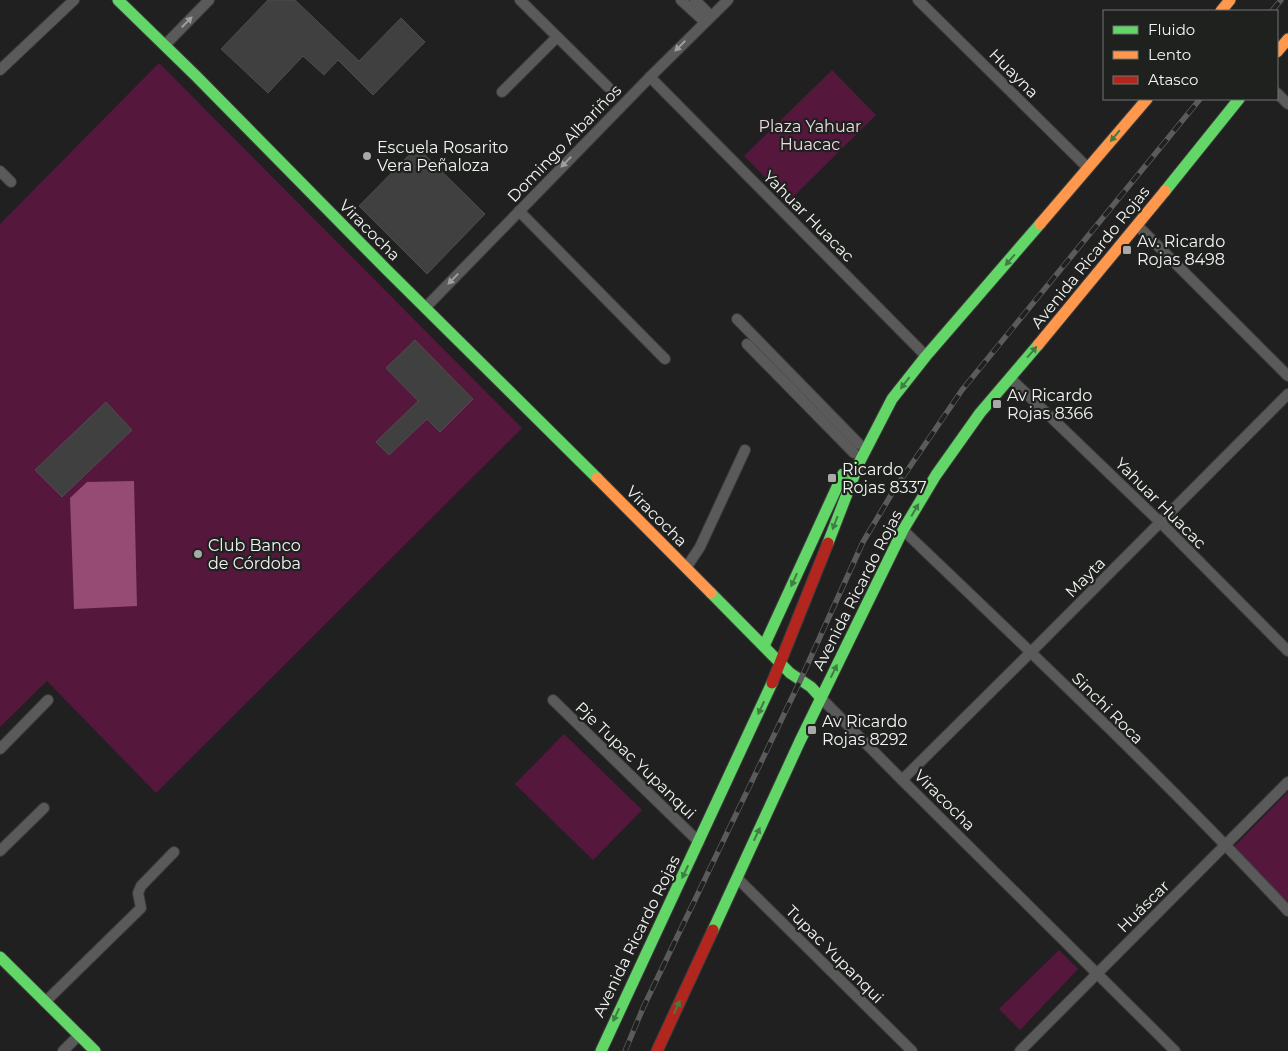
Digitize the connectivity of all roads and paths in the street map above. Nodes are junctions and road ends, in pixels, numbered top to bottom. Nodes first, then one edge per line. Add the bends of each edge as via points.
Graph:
1 (74, 0) edge
2 (118, 0) edge
3 (209, 0) edge
4 (520, 0) edge
5 (681, 0) edge
6 (694, 0) edge
7 (728, 0) edge
8 (918, 0) edge
9 (1230, 0) edge
10 (1222, 10) edge
11 (708, 19) junction
12 (557, 37) junction
13 (1288, 38) edge
14 (164, 45) junction
15 (1278, 51) edge
16 (0, 70) edge
17 (650, 77) junction
18 (608, 87) dead end
19 (502, 92) dead end
20 (1278, 94) edge
21 (1146, 100) edge
22 (1238, 100) edge
23 (1288, 104) edge
24 (1088, 168) junction
25 (0, 171) edge
26 (11, 182) dead end
27 (519, 211) junction
28 (1136, 225) junction
29 (425, 308) junction
30 (737, 319) dead end
31 (747, 344) dead end
32 (926, 356) junction
33 (665, 359) dead end
34 (1288, 376) edge
35 (1010, 378) junction
36 (1288, 394) edge
37 (892, 400) junction
38 (856, 449) junction
39 (745, 450) dead end
40 (1161, 523) junction
41 (903, 530) junction
42 (686, 568) junction
43 (764, 646) junction
44 (1288, 651) edge
45 (1031, 652) junction
46 (781, 664) junction
47 (821, 698) junction
48 (48, 700) dead end
49 (552, 700) dead end
50 (0, 749) edge
51 (902, 780) junction
52 (1288, 782) edge
53 (44, 808) dead end
54 (699, 842) junction
55 (1226, 844) junction
56 (0, 850) edge
57 (174, 852) dead end
58 (737, 878) junction
59 (1288, 911) edge
60 (0, 957) edge
61 (1097, 973) junction
62 (45, 1002) junction
63 (79, 1035) junction
64 (63, 1051) edge
65 (95, 1051) edge
66 (600, 1051) edge
67 (657, 1051) edge
68 (912, 1051) edge
69 (1020, 1051) edge
70 (1176, 1051) edge

1 - 16 street
2 - 14 main road, Viracocha
14 -> 3 street
4 - 12 street
5 - 11 street
6 - 11 street
7 - 11 street, Domingo Albariños
8 - 24 street, Huayna
9 - 10 main road
11 -> 17 street, Domingo Albariños
12 - 18 street
12 - 19 street
13 - 15 main road
14 - 29 main road, Viracocha
17 -> 27 street, Domingo Albariños
17 - 32 street, Yahuar Huacac
20 - 23 street
21 -> 24 main road, Avenida Ricardo Rojas
22 - 28 main road, Avenida Ricardo Rojas
24 -> 32 main road, Avenida Ricardo Rojas
25 - 26 street
27 -> 29 street, Domingo Albariños
27 - 33 street
28 - 34 street
35 -> 28 main road, Avenida Ricardo Rojas
29 - 42 main road, Viracocha
30 - 38 street
31 - 38 street
32 -> 37 main road, Avenida Ricardo Rojas
35 - 40 street, Yahuar Huacac
41 -> 35 main road, Avenida Ricardo Rojas via 948,456
36 - 40 street, Mayta
37 - 38 main road
37 -> 46 main road, Avenida Ricardo Rojas via 851,479
38 -> 43 main road
39 - 42 street via 700,547
40 - 44 street, Yahuar Huacac
40 - 45 street, Mayta
41 - 45 street, Sinchi Roca
47 -> 41 main road, Avenida Ricardo Rojas
42 - 43 main road, Viracocha
43 - 46 main road, Viracocha
45 - 51 street, Mayta
45 - 55 street, Sinchi Roca
46 - 47 main road, Viracocha
46 -> 54 main road, Avenida Ricardo Rojas
47 - 51 street, Viracocha
58 -> 47 main road, Avenida Ricardo Rojas
48 - 50 street
49 - 54 street, Pje Tupac Yupanqui
51 - 61 street, Viracocha
52 - 55 street, Huáscar
53 - 56 street
54 -> 66 main road, Avenida Ricardo Rojas
55 - 59 street, Sinchi Roca
55 - 61 street, Huáscar
57 - 62 street via 141,886 138,893 141,908
67 -> 58 main road, Avenida Ricardo Rojas
58 - 68 street, Tupac Yupanqui
60 - 62 main road
61 - 69 street, Huáscar
61 - 70 street, Viracocha
62 - 63 main road
63 - 64 street
63 - 65 main road

